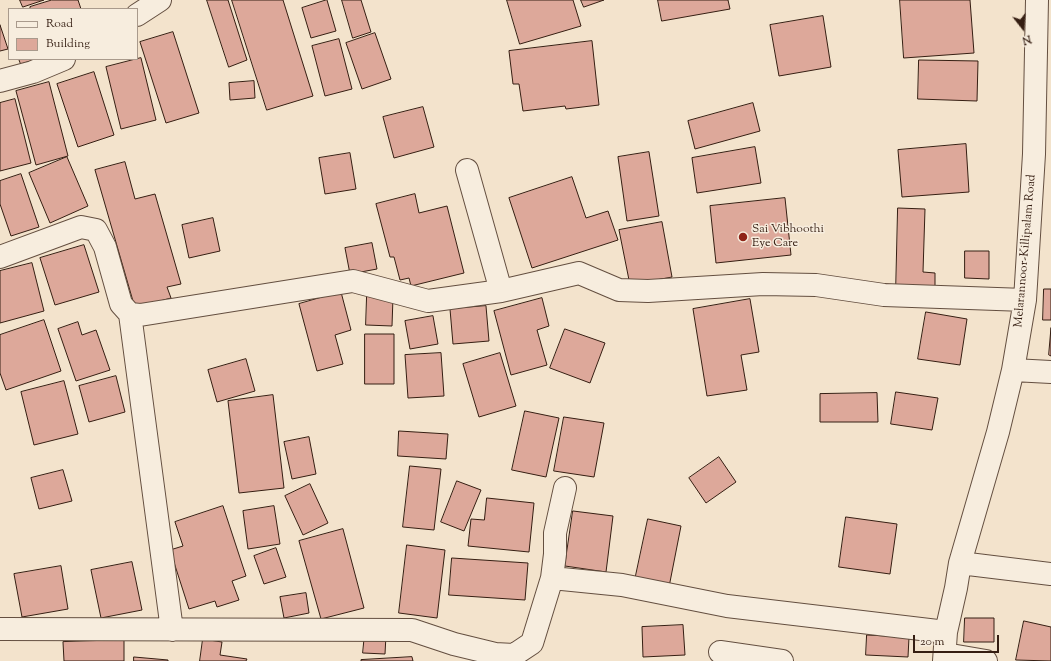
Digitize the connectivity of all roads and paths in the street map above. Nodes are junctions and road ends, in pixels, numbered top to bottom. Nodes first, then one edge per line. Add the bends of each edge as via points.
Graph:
1 (160, 0) edge
2 (1037, 0) edge
3 (138, 14) edge
4 (62, 60) edge
5 (0, 81) edge
6 (467, 170) dead end
7 (0, 257) edge
8 (501, 291) junction
9 (1025, 300) junction
10 (130, 314) junction
11 (1013, 370) junction
12 (1051, 372) edge
13 (564, 488) dead end
14 (960, 563) junction
15 (1051, 574) edge
16 (552, 578) junction
17 (0, 629) edge
18 (172, 630) junction
19 (946, 632) junction
20 (720, 652) dead end
21 (944, 657) edge
22 (782, 661) edge
23 (986, 661) edge

1 - 3 street
2 - 9 street, Melarannoor-Killipalam Road via 1034,154
4 - 5 street via 33,72
6 - 8 street
7 - 10 street via 81,227 96,230 105,247 121,304
8 - 9 street via 579,272 619,290 648,291 762,284 816,285 884,295
8 - 10 street via 428,301 353,281 140,315
9 - 11 street, Melarannoor-Killipalam Road
10 - 18 street
11 - 12 street
11 - 14 street, Melarannoor-Killipalam Road
13 - 16 street
14 - 15 street
14 - 19 street, Melarannoor-Killipalam Road
16 - 18 street via 532,643 514,655 495,654 454,644 412,630
16 - 19 street via 622,585 727,606
17 - 18 street
19 - 21 street, Melarannoor-Killipalam Road
20 - 22 street
21 - 23 street

